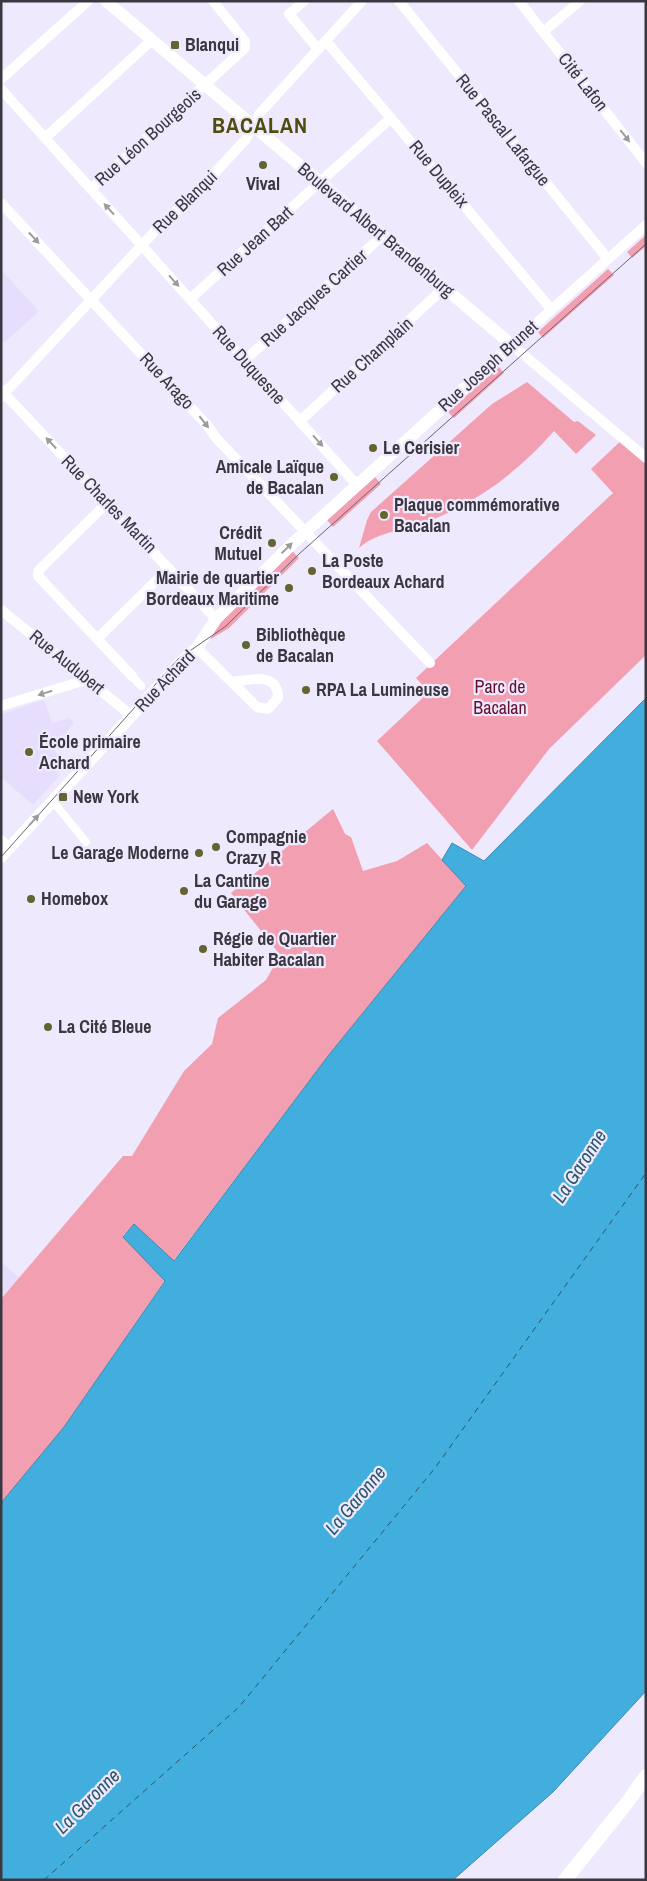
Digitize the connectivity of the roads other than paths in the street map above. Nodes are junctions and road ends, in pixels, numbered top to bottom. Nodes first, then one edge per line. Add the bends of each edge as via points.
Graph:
1 (88, 1) edge
2 (106, 1) edge
3 (213, 1) edge
4 (304, 1) edge
5 (362, 1) edge
6 (398, 1) edge
7 (520, 1) edge
8 (580, 1) edge
9 (549, 27) dead end
10 (152, 40) junction
11 (326, 40) junction
12 (318, 49) junction
13 (1, 78) edge
14 (205, 85) junction
15 (1, 89) edge
16 (391, 118) junction
17 (253, 126) junction
18 (45, 138) junction
19 (646, 163) edge
20 (320, 182) junction
21 (91, 189) junction
22 (1, 203) edge
23 (646, 224) edge
24 (382, 236) junction
25 (141, 245) junction
26 (607, 258) junction
27 (444, 288) junction
28 (91, 299) junction
29 (190, 299) junction
30 (551, 309) junction
31 (512, 345) junction
32 (245, 360) junction
33 (2, 393) edge
34 (300, 421) junction
35 (646, 458) edge
36 (357, 485) junction
37 (107, 503) junction
38 (331, 509) joint
39 (305, 532) junction
40 (169, 568) junction
41 (1, 610) edge
42 (216, 618) junction
43 (96, 638) junction
44 (198, 648) junction
45 (430, 663) dead end
46 (132, 676) joint
47 (90, 679) junction
48 (232, 682) dead end
49 (141, 686) dead end
50 (1, 706) edge
51 (132, 716) junction
52 (52, 800) junction
53 (86, 842) dead end
54 (4, 848) edge
55 (646, 1776) edge
56 (565, 1880) edge

1 - 13 street
2 - 10 street, Boulevard Albert Brandenburg
3 - 14 street, Rue Léon Bourgeois via 246,44
4 - 12 street via 289,14
5 - 11 street, Rue Blanqui
6 - 26 street, Rue Pascal Lafargue
7 -> 19 street, Cité Lafon
8 - 9 street
10 - 14 street, Boulevard Albert Brandenburg
10 - 18 street
11 - 12 street, Rue Blanqui
11 - 16 street, Rue Dupleix
12 - 17 street, Rue Blanqui via 260,113
14 - 17 street, Boulevard Albert Brandenburg
14 - 21 street, Rue Léon Bourgeois
15 - 18 street, Rue Duquesne
16 - 20 street, Rue Jean Bart
16 - 30 street, Rue Dupleix
17 - 20 street, Boulevard Albert Brandenburg
17 - 25 street, Rue Blanqui via 246,139 188,202
18 - 21 street, Rue Duquesne
20 - 24 street, Boulevard Albert Brandenburg
20 - 29 street, Rue Jean Bart
25 -> 21 street, Rue Duquesne
22 -> 28 street, Rue Arago
23 - 26 street, Rue Joseph Brunet
24 - 27 street, Boulevard Albert Brandenburg
24 - 32 street, Rue Jacques Cartier
25 - 28 street, Rue Blanqui
25 -> 29 street, Rue Duquesne
26 - 30 street, Rue Joseph Brunet
27 - 31 street, Boulevard Albert Brandenburg
27 - 34 street, Rue Champlain
28 - 33 street, Rue Blanqui
28 -> 39 street, Rue Arago
29 - 32 street, Rue Duquesne
30 - 31 street, Rue Joseph Brunet
31 - 35 street, Boulevard Albert Brandenburg
31 - 36 street, Rue Joseph Brunet
32 - 34 street, Rue Duquesne
37 -> 33 street, Rue Charles Martin
34 -> 36 street, Rue Duquesne
36 - 38 street, Rue Joseph Brunet
37 - 40 street, Rue Charles Martin
37 - 43 street via 39,570 38,576
38 - 39 street, Rue Achard
42 -> 39 street, Rue Achard
39 - 45 street, Rue Arago
40 - 42 street, Rue Charles Martin
40 - 43 street
41 - 47 street, Rue Audubert
42 - 44 street, Rue Achard
43 - 46 street
44 - 48 street
44 - 51 street, Rue Achard
46 - 49 street
47 -> 50 street
47 - 51 street, Rue Audubert
51 - 52 street, Rue Achard
52 - 53 street
54 -> 52 street, Rue Achard
55 - 56 main road

